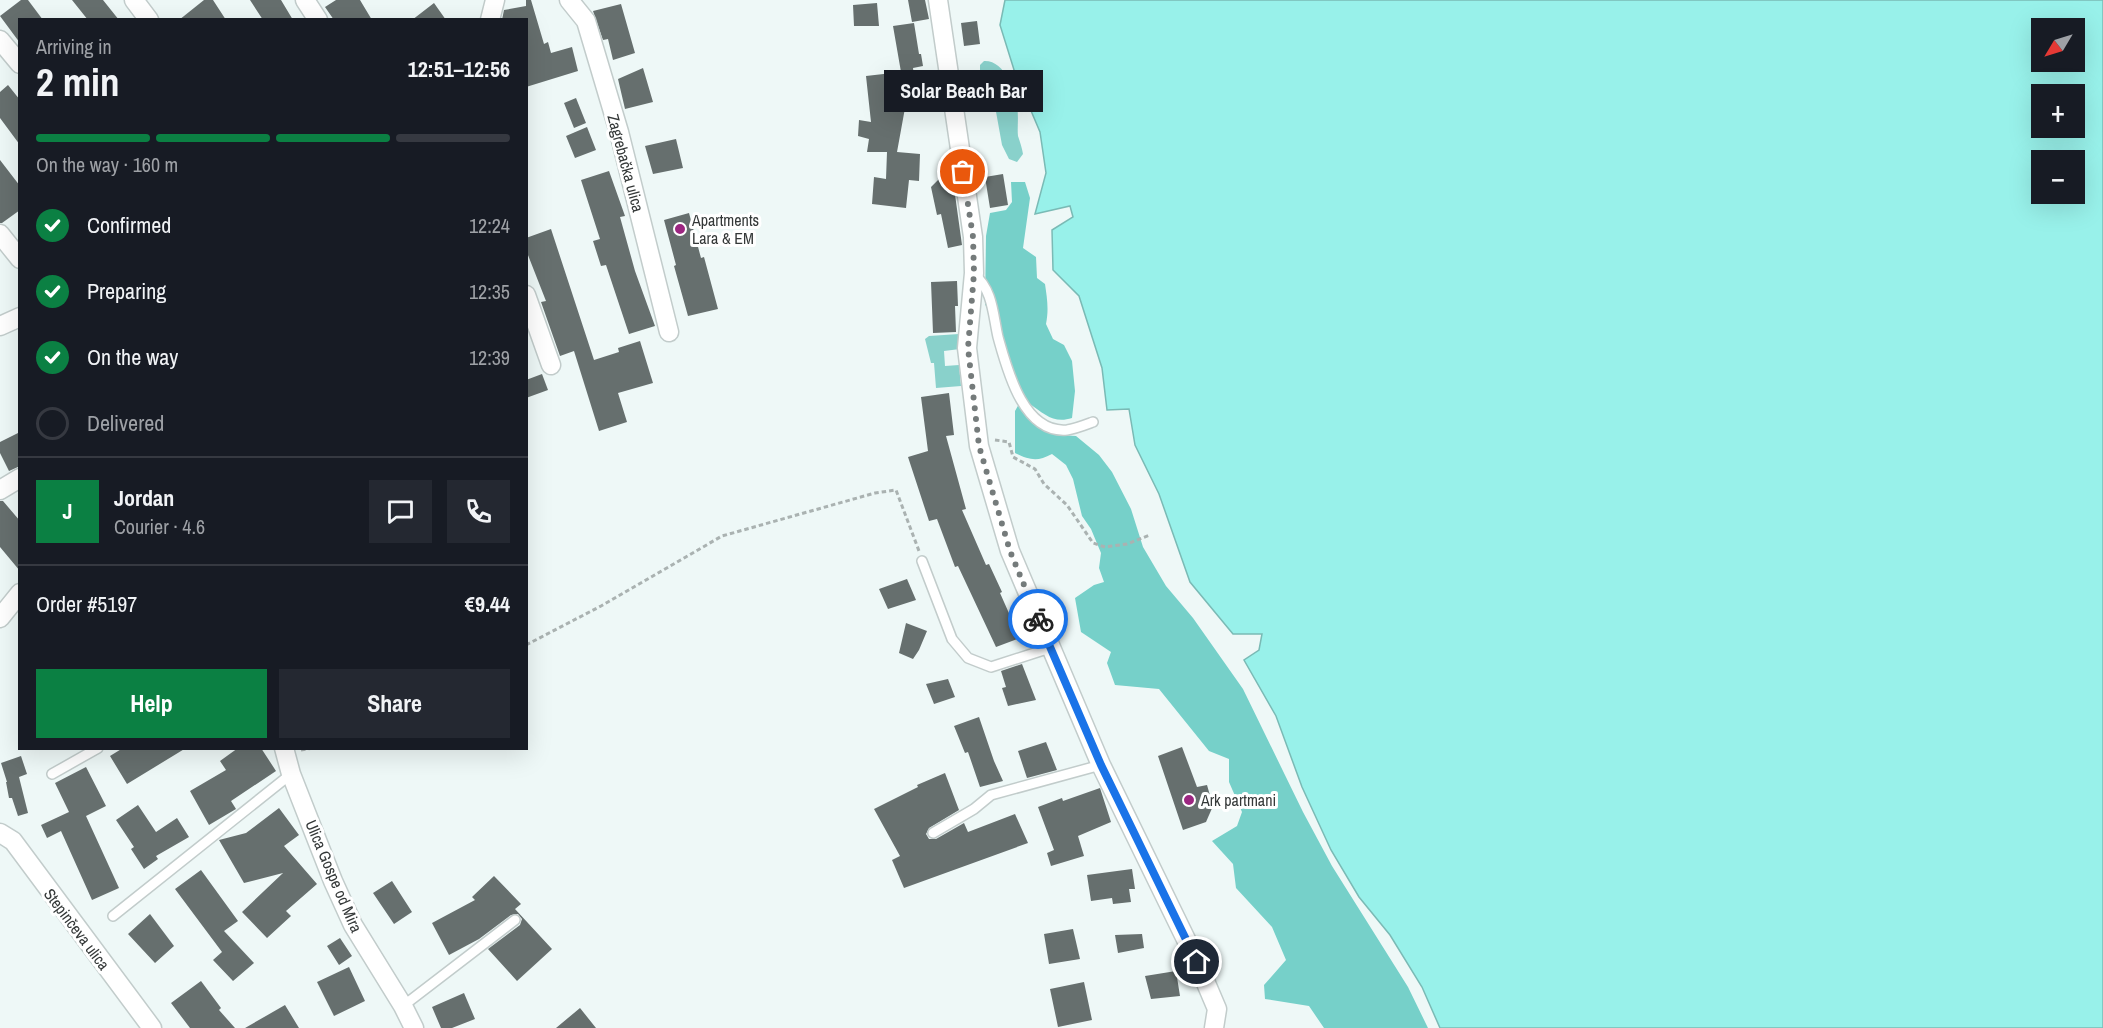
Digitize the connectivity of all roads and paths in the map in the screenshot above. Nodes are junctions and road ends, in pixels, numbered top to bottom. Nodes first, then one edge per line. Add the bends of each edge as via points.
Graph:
1 (134, 0) edge
2 (305, 0) edge
3 (495, 0) edge
4 (569, 0) edge
5 (938, 0) edge
6 (148, 18) edge
7 (317, 18) edge
8 (490, 18) edge
9 (0, 40) edge
10 (18, 62) edge
11 (0, 234) edge
12 (18, 256) edge
13 (974, 273) junction
14 (528, 301) edge
15 (18, 318) edge
16 (0, 326) edge
17 (669, 332) dead end
18 (551, 364) dead end
19 (1093, 422) dead end
20 (978, 439) junction
21 (18, 479) edge
22 (0, 490) edge
23 (1150, 535) dead end
24 (922, 561) joint
25 (18, 596) edge
26 (0, 618) edge
27 (528, 644) edge
28 (1050, 648) junction
29 (94, 750) edge
30 (285, 750) edge
31 (1101, 765) junction
32 (52, 774) dead end
33 (291, 774) junction
34 (0, 833) edge
35 (933, 833) dead end
36 (113, 916) dead end
37 (515, 920) dead end
38 (403, 1006) junction
39 (152, 1028) edge
40 (414, 1028) edge
41 (1214, 1028) edge

1 - 6 street
2 - 7 street
3 - 8 street
4 - 17 street, Zagrebačka ulica via 590,32
5 - 13 street via 973,237
9 - 10 street
11 - 12 street
13 - 19 lane via 987,292 1009,373 1027,410 1056,430
13 - 20 street via 968,348
14 - 18 street
15 - 16 street
20 - 23 path via 1009,442 1013,457 1035,469 1093,543 1105,547 1127,544
20 - 28 street via 1010,551
21 - 22 street
24 - 27 path via 896,490 875,493 722,536
24 - 28 lane via 952,639 968,658 991,667
25 - 26 street
28 - 31 street
29 - 32 lane
30 - 33 street, Ulica Gospe od Mira
31 - 35 lane via 991,795
31 - 41 street via 1197,962 1217,1009
33 - 36 lane
33 - 38 street, Ulica Gospe od Mira via 353,926
34 - 39 street, Stepinčeva ulica via 13,841
37 - 38 lane
38 - 40 street, Ulica Gospe od Mira

